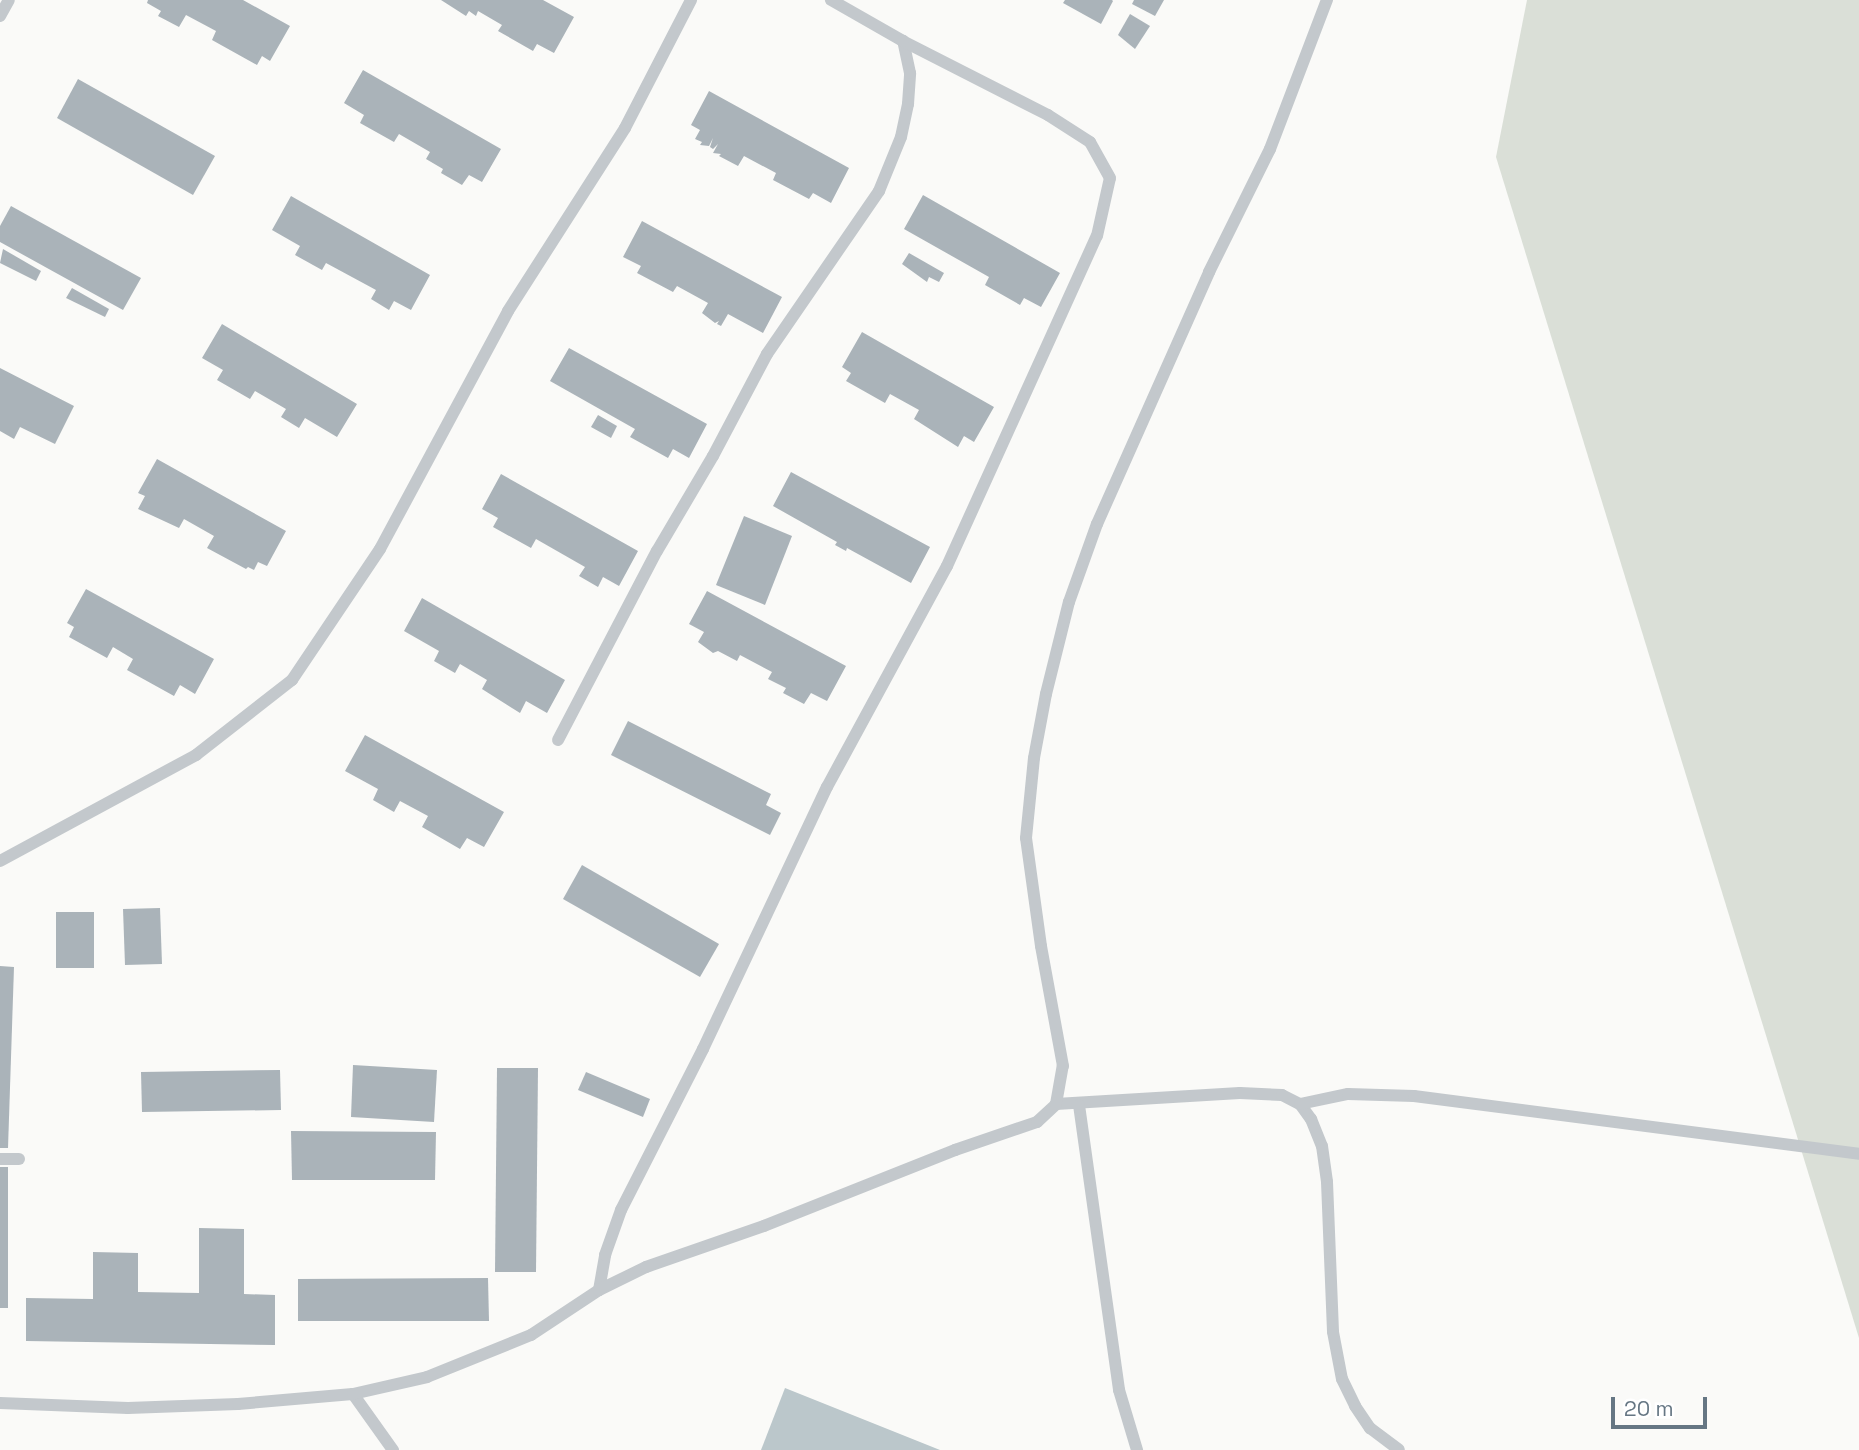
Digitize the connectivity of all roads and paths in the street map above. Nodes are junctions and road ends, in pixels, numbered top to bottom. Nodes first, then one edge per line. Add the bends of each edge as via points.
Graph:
1 (9, 0) edge
2 (691, 0) edge
3 (831, 0) edge
4 (1327, 0) edge
5 (0, 16) edge
6 (903, 41) junction
7 (558, 740) dead end
8 (0, 862) edge
9 (1056, 1104) junction
10 (1300, 1104) junction
11 (1079, 1105) junction
12 (1859, 1154) edge
13 (0, 1159) edge
14 (19, 1159) dead end
15 (599, 1290) junction
16 (353, 1394) junction
17 (0, 1403) edge
18 (393, 1450) edge
19 (1137, 1450) edge
20 (1399, 1450) edge

1 - 5 lane
2 - 8 lane via 625,128 508,311 380,549 292,680 196,755
3 - 6 lane
4 - 9 lane via 1270,149 1209,272 1097,524 1069,601 1046,694 1026,838 1063,1066
6 - 7 lane via 910,74 908,104 901,137 878,191 767,354
6 - 15 lane via 1090,142 1110,178 1097,236 947,566 827,787 621,1210
9 - 11 lane
9 - 15 lane via 1037,1122 646,1267
10 - 11 lane via 1282,1096 1240,1093
10 - 12 lane via 1348,1094 1415,1096
10 - 20 lane via 1322,1146 1332,1318 1342,1379 1370,1428
11 - 19 lane via 1119,1390
13 - 14 lane
15 - 16 lane via 531,1335 461,1366
16 - 17 lane via 239,1405 128,1408
16 - 18 lane

